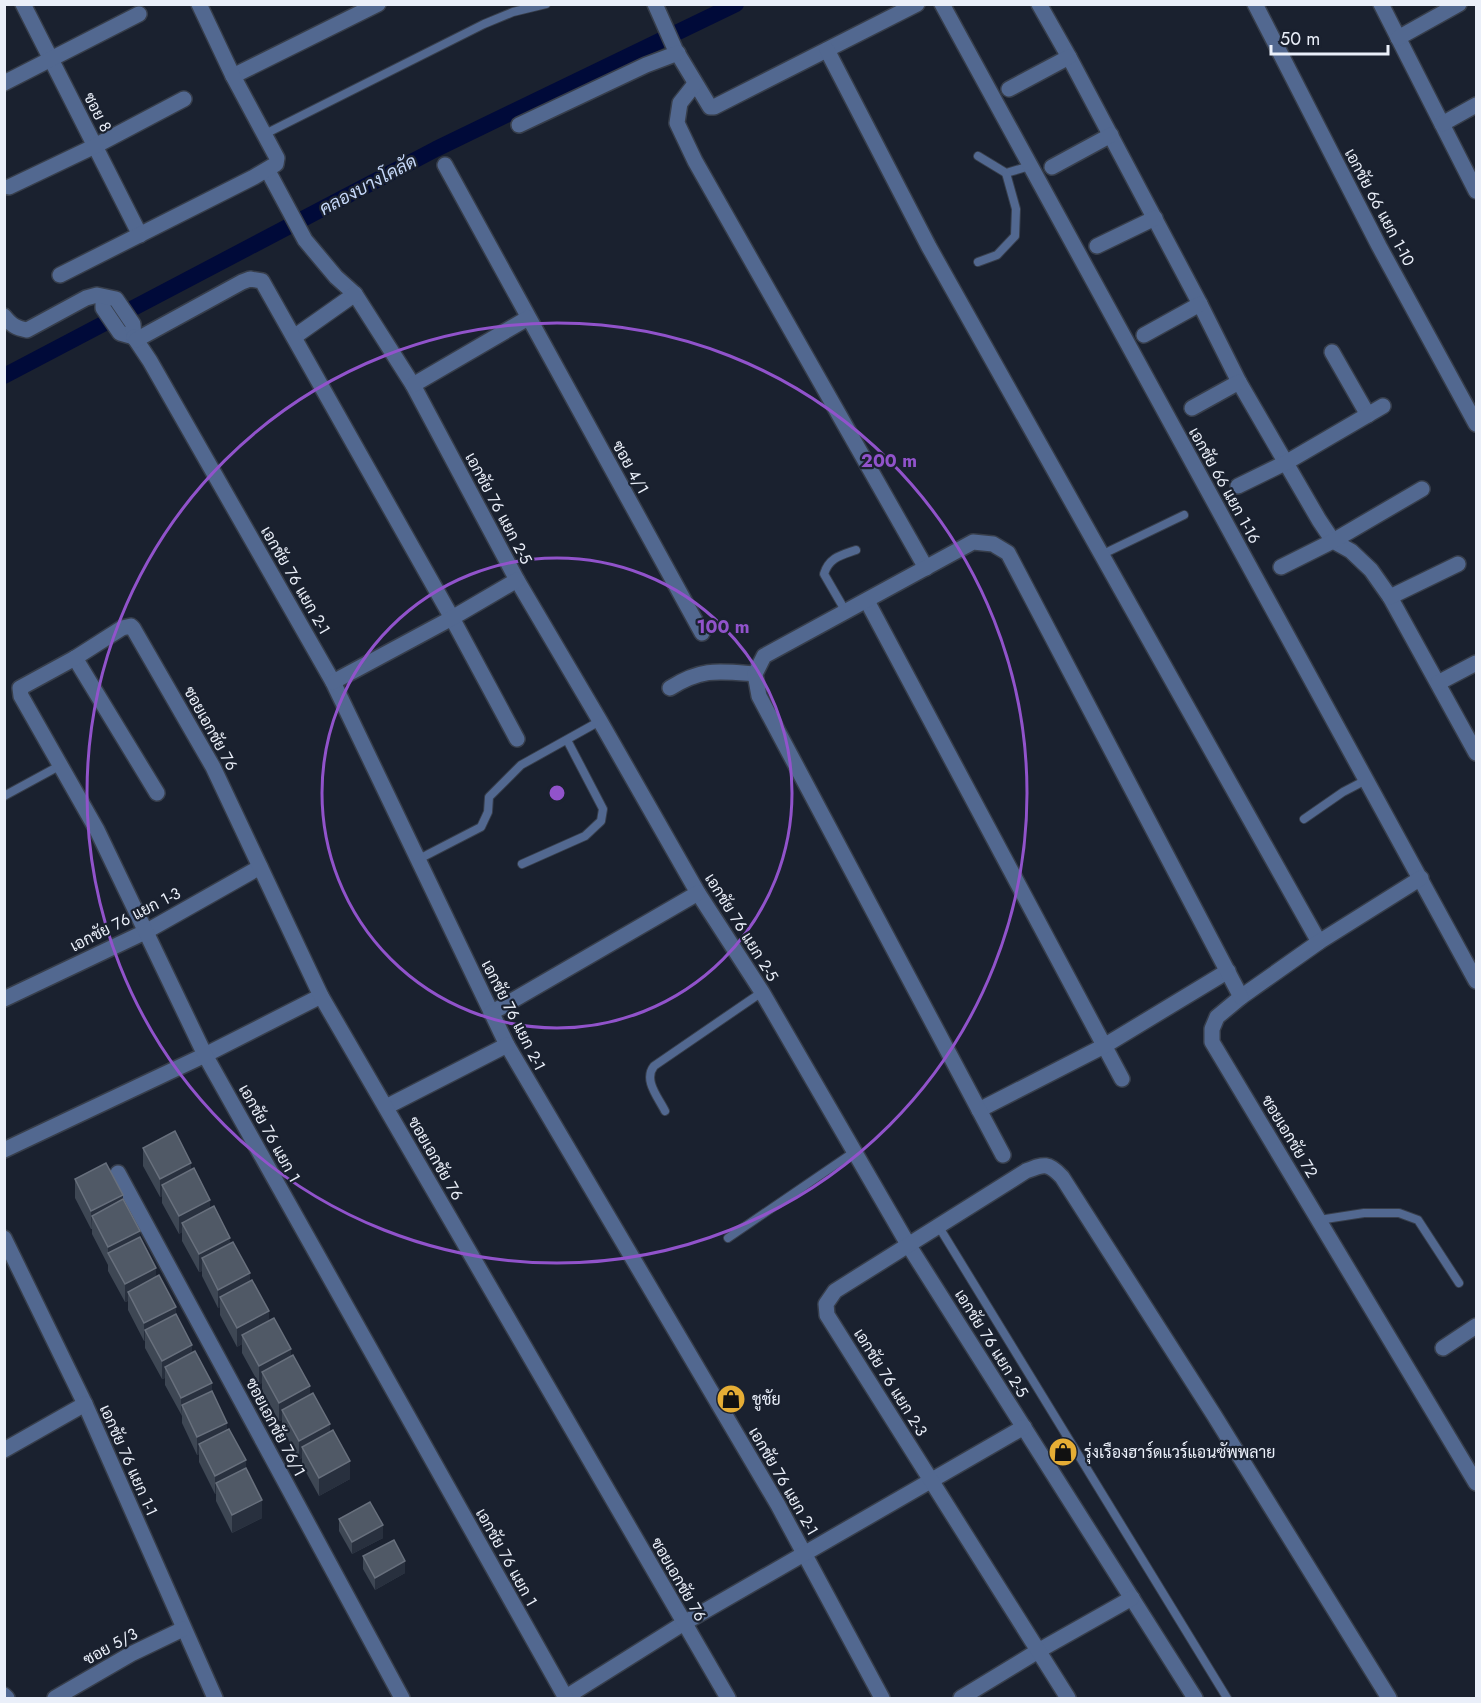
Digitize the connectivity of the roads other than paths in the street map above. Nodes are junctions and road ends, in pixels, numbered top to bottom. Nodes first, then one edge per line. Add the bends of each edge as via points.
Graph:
1 (23, 4) edge
2 (199, 4) edge
3 (378, 4) edge
4 (546, 4) edge
5 (655, 4) edge
6 (917, 4) edge
7 (942, 4) edge
8 (1039, 4) edge
9 (1255, 4) edge
10 (1381, 4) edge
11 (1459, 4) edge
12 (139, 14) dead end
13 (1398, 38) junction
14 (827, 50) junction
15 (677, 51) junction
16 (1070, 57) junction
17 (51, 59) junction
18 (233, 76) junction
19 (4, 83) edge
20 (695, 84) junction
21 (1009, 89) dead end
22 (184, 99) dead end
23 (1476, 105) edge
24 (1442, 124) junction
25 (519, 125) dead end
26 (265, 134) junction
27 (1111, 135) junction
28 (95, 146) junction
29 (978, 156) dead end
30 (445, 165) dead end
31 (1030, 166) junction
32 (1052, 167) dead end
33 (268, 171) junction
34 (1006, 173) junction
35 (9, 187) dead end
36 (1476, 191) edge
37 (1155, 218) junction
38 (140, 235) junction
39 (1097, 246) dead end
40 (978, 262) dead end
41 (60, 275) dead end
42 (355, 294) junction
43 (1200, 304) junction
44 (4, 316) edge
45 (528, 318) junction
46 (131, 334) junction
47 (1144, 335) dead end
48 (294, 337) junction
49 (1332, 352) dead end
50 (1239, 382) junction
51 (413, 385) junction
52 (1383, 406) dead end
53 (1192, 408) dead end
54 (1368, 415) junction
55 (1476, 424) edge
56 (1287, 462) junction
57 (1238, 486) dead end
58 (1422, 489) dead end
59 (1184, 515) dead end
60 (1333, 541) junction
61 (856, 550) dead end
62 (1101, 555) junction
63 (1458, 564) dead end
64 (1281, 567) dead end
65 (926, 568) junction
66 (517, 580) junction
67 (1390, 597) junction
68 (867, 601) junction
69 (846, 612) junction
70 (452, 618) junction
71 (131, 626) joint
72 (702, 633) dead end
73 (75, 658) junction
74 (1476, 663) edge
75 (755, 674) junction
76 (333, 682) junction
77 (1438, 683) junction
78 (670, 688) dead end
79 (600, 721) junction
80 (517, 739) dead end
81 (567, 740) junction
82 (1476, 753) edge
83 (61, 765) junction
84 (1366, 780) junction
85 (157, 793) dead end
86 (4, 796) edge
87 (1304, 819) dead end
88 (417, 860) junction
89 (522, 864) dead end
90 (260, 867) junction
91 (1421, 878) junction
92 (698, 893) junction
93 (147, 931) junction
94 (1319, 942) junction
95 (1228, 971) junction
96 (1476, 981) edge
97 (762, 992) junction
98 (321, 996) junction
99 (1241, 997) junction
100 (4, 999) edge
101 (491, 1013) junction
102 (507, 1045) junction
103 (1104, 1046) junction
104 (205, 1055) junction
105 (1122, 1079) dead end
106 (386, 1107) junction
107 (979, 1110) junction
108 (665, 1111) dead end
109 (4, 1150) edge
110 (854, 1152) junction
111 (1003, 1155) dead end
112 (118, 1173) dead end
113 (1319, 1220) junction
114 (939, 1227) junction
115 (4, 1238) edge
116 (728, 1238) dead end
117 (909, 1246) junction
118 (1459, 1283) dead end
119 (1476, 1326) edge
120 (1443, 1348) dead end
121 (85, 1404) junction
122 (1024, 1427) junction
123 (4, 1450) edge
124 (931, 1480) junction
125 (1476, 1483) edge
126 (806, 1554) junction
127 (1132, 1598) junction
128 (684, 1623) junction
129 (183, 1629) junction
130 (1038, 1651) junction
131 (55, 1698) edge
132 (215, 1698) edge
133 (402, 1698) edge
134 (566, 1698) edge
135 (728, 1698) edge
136 (882, 1698) edge
137 (961, 1698) edge
138 (1068, 1698) edge
139 (1195, 1698) edge
140 (1227, 1698) edge
141 (1389, 1698) edge

1 - 17 street, ซอย 8
2 - 18 street
3 - 18 street
4 - 26 lane via 484,24
5 - 15 street
6 - 14 street
7 - 31 street, เอกชัย 66 แยก 1-16
8 - 16 street
9 - 55 street, เอกชัย 66 แยก 1-10
10 - 13 street
11 - 13 street
12 - 17 street
13 - 24 street
14 - 20 street via 714,107 707,105
14 - 62 street via 929,247
15 - 20 street
15 - 25 street
16 - 21 street
16 - 27 street
17 - 19 street
17 - 28 street, ซอย 8
18 - 26 street
20 - 65 street via 680,103 677,123 695,161
22 - 28 street
23 - 24 street
24 - 36 street
26 - 33 street via 277,158
27 - 32 street
27 - 37 street
28 - 35 street
28 - 38 street, ซอย 8
29 - 34 lane
30 - 45 street, ซอย 4/1
31 - 34 lane
31 - 84 street, เอกชัย 66 แยก 1-16
33 - 38 street
33 - 42 street, เอกชัย 76 แยก 2-5 via 304,240
34 - 40 lane via 1016,209 1015,236 997,255
37 - 39 street
37 - 43 street
38 - 41 street
42 - 48 street
42 - 51 street, เอกชัย 76 แยก 2-5
43 - 47 street
43 - 50 street
44 - 46 street, เอกชัย 76 แยก 2-1 via 11,325 27,330 86,298 97,296 107,301
45 - 51 street
45 - 72 street, ซอย 4/1
46 - 48 street via 250,279 262,281
46 - 76 street, เอกชัย 76 แยก 2-1 via 156,371
48 - 70 street
49 - 54 street
50 - 53 street
50 - 56 street
51 - 66 street, เอกชัย 76 แยก 2-5
52 - 54 street
54 - 56 street
56 - 57 street
56 - 60 street
58 - 60 street
59 - 62 lane
60 - 64 street
60 - 67 street via 1371,570
61 - 69 lane via 837,556 826,566 824,574
62 - 94 street
63 - 67 street
65 - 68 street
65 - 95 street via 973,542 993,544 1008,553
66 - 70 street
66 - 79 street, เอกชัย 76 แยก 2-5
67 - 77 street
68 - 69 street
68 - 103 street
69 - 75 street via 764,656
70 - 76 street
70 - 80 street
71 - 73 street, เอกชัย 76 แยก 1
71 - 90 street, ซอยเอกชัย 76 via 213,767
73 - 83 street, เอกชัย 76 แยก 1 via 20,687
73 - 85 street
74 - 77 street
75 - 78 street via 708,672
75 - 107 street via 759,696
76 - 88 street, เอกชัย 76 แยก 2-1
77 - 82 street
79 - 81 lane
79 - 92 street, เอกชัย 76 แยก 2-5
81 - 88 lane via 521,765 489,797 481,827
81 - 89 lane via 603,809 602,821 585,836
83 - 86 lane
83 - 93 street, เอกชัย 76 แยก 1
84 - 87 lane
84 - 91 street, เอกชัย 66 แยก 1-16
88 - 101 street, เอกชัย 76 แยก 2-1
90 - 93 street, เอกชัย 76 แยก 1-3
90 - 98 street, ซอยเอกชัย 76
91 - 94 street, ซอยเอกชัย 72
91 - 96 street, เอกชัย 66 แยก 1-16
92 - 97 street, เอกชัย 76 แยก 2-5
92 - 101 street
93 - 100 street, เอกชัย 76 แยก 1-3
93 - 104 street, เอกชัย 76 แยก 1
94 - 99 street, ซอยเอกชัย 72
95 - 99 street
95 - 103 street
97 - 108 lane via 654,1066 649,1080
97 - 110 street, เอกชัย 76 แยก 2-5
98 - 104 street
98 - 106 street, ซอยเอกชัย 76
99 - 113 street, ซอยเอกชัย 72 via 1217,1017 1212,1042
101 - 102 street, เอกชัย 76 แยก 2-1
102 - 106 street
102 - 126 street, เอกชัย 76 แยก 2-1
103 - 105 street
103 - 107 street
104 - 109 street
104 - 134 street, เอกชัย 76 แยก 1
106 - 128 street, ซอยเอกชัย 76
107 - 111 street
110 - 116 lane
110 - 117 street, เอกชัย 76 แยก 2-5
112 - 133 street, ซอยเอกชัย 76/1
113 - 118 lane via 1364,1213 1399,1213 1418,1220
113 - 125 street, ซอยเอกชัย 72
114 - 117 street, เอกชัย 76 แยก 2-3
114 - 140 lane
114 - 141 street, เอกชัย 76 แยก 2-3 via 1026,1171 1043,1165 1053,1167 1214,1415
115 - 121 street, เอกชัย 76 แยก 1-1
117 - 122 street, เอกชัย 76 แยก 2-5
117 - 124 street, เอกชัย 76 แยก 2-3 via 835,1291 826,1304 827,1315
119 - 120 street
121 - 123 street
121 - 129 street, เอกชัย 76 แยก 1-1
122 - 124 street
122 - 127 street, เอกชัย 76 แยก 2-5
124 - 126 street
124 - 130 street, เอกชัย 76 แยก 2-3
126 - 128 street
126 - 136 street, เอกชัย 76 แยก 2-1
127 - 130 street
127 - 139 street, เอกชัย 76 แยก 2-5
128 - 134 street
128 - 135 street, ซอยเอกชัย 76
129 - 131 street, ซอย 5/3
129 - 132 street, เอกชัย 76 แยก 1-1
130 - 137 street
130 - 138 street, เอกชัย 76 แยก 2-3

